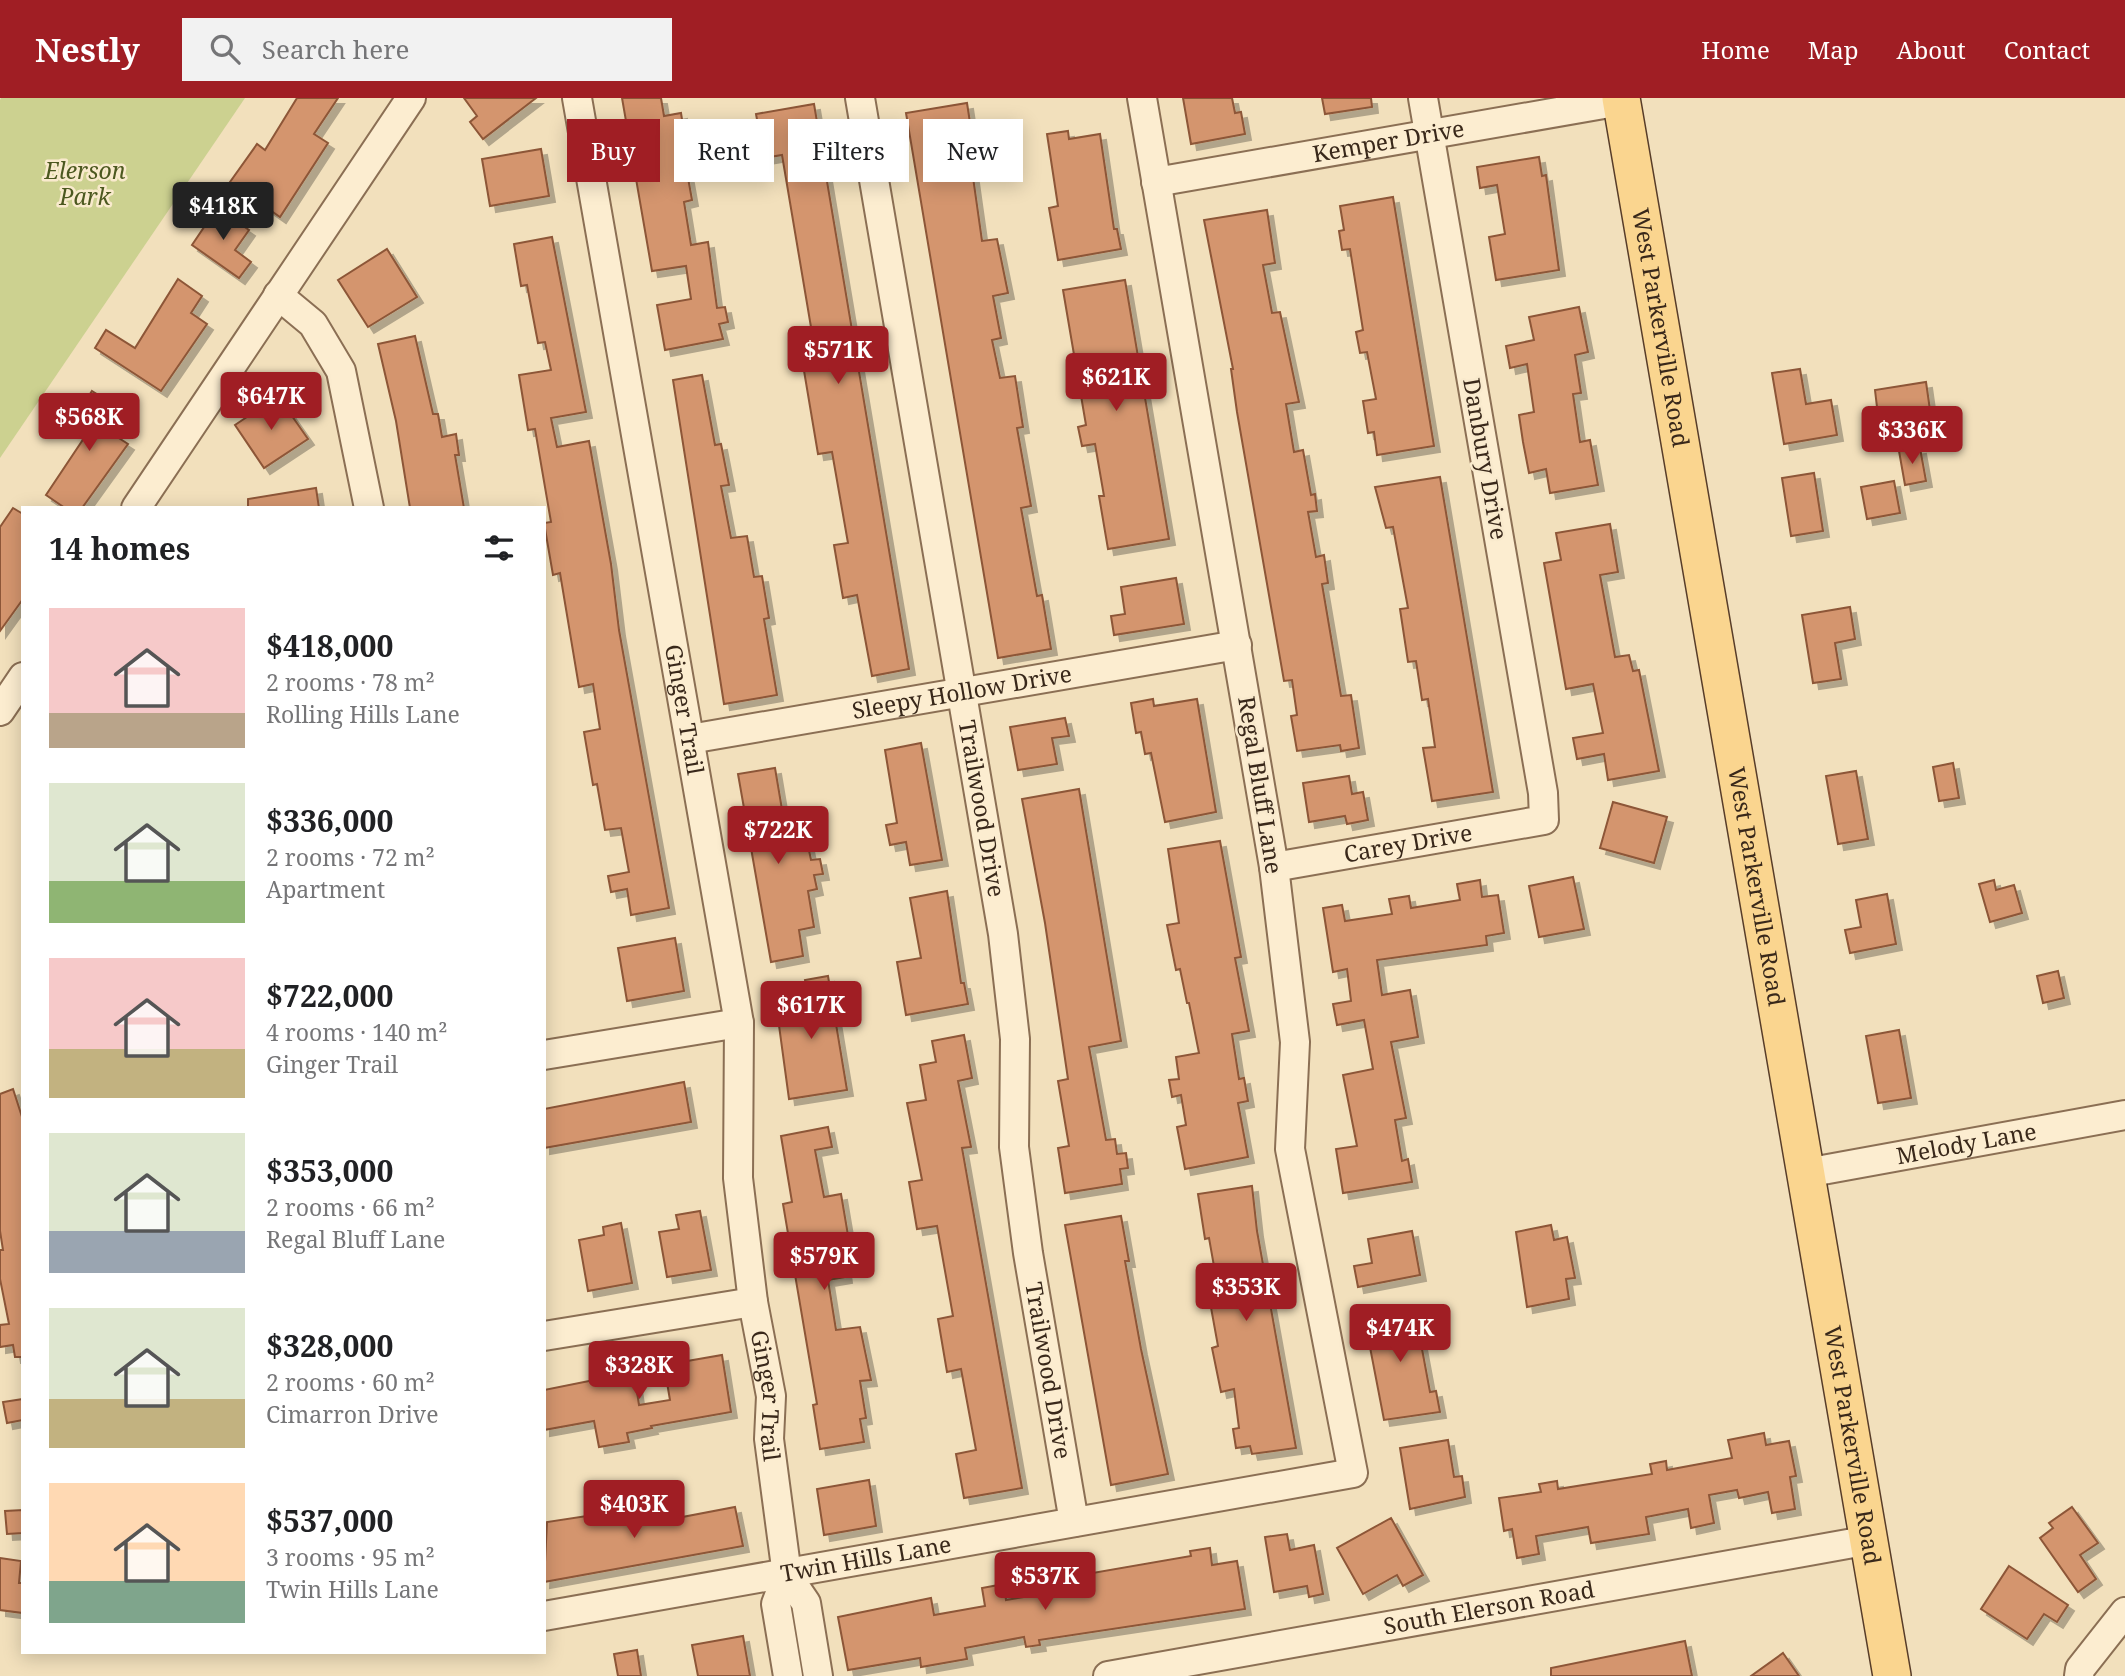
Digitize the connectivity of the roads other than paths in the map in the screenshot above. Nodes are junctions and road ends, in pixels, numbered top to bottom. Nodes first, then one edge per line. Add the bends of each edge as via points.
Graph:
1 (411, 98) edge
2 (577, 98) edge
3 (860, 98) edge
4 (1142, 98) edge
5 (1423, 98) edge
6 (1621, 99) edge
7 (1429, 134) junction
8 (1156, 182) junction
9 (278, 295) junction
10 (137, 506) edge
11 (369, 506) edge
12 (1237, 645) junction
13 (21, 680) edge
14 (963, 692) junction
15 (0, 711) edge
16 (690, 738) junction
17 (1544, 820) joint
18 (1273, 867) junction
19 (739, 1023) junction
20 (546, 1055) edge
21 (2125, 1115) edge
22 (1806, 1173) junction
23 (753, 1302) junction
24 (546, 1336) edge
25 (1353, 1473) joint
26 (1074, 1522) junction
27 (1870, 1540) junction
28 (787, 1575) junction
29 (2125, 1612) edge
30 (546, 1616) edge
31 (788, 1676) edge
32 (818, 1676) edge
33 (1108, 1676) edge
34 (1892, 1676) edge
35 (2079, 1676) edge

1 - 9 street
2 - 16 street, Ginger Trail
3 - 14 street, Trailwood Drive
4 - 8 street, Regal Bluff Lane
5 - 7 street, Danbury Drive
6 - 7 street, Kemper Drive
6 - 22 main road, West Parkerville Road
7 - 8 street, Kemper Drive
7 - 17 street, Danbury Drive via 1544,793
8 - 12 street, Regal Bluff Lane
9 - 10 street
9 - 11 street via 313,324 341,371
12 - 14 street, Sleepy Hollow Drive
12 - 18 street, Regal Bluff Lane
13 - 15 street
14 - 16 street, Sleepy Hollow Drive
14 - 26 street, Trailwood Drive via 1003,934 1015,1039 1014,1147 1028,1253
16 - 19 street, Ginger Trail
17 - 18 street, Carey Drive
18 - 25 street, Regal Bluff Lane via 1295,1042 1290,1149
19 - 20 street
19 - 23 street, Ginger Trail via 738,1178
21 - 22 street, Melody Lane
22 - 27 main road, West Parkerville Road
23 - 24 street
23 - 28 street, Ginger Trail via 771,1396 769,1440
25 - 26 street, Twin Hills Lane
26 - 28 street, Twin Hills Lane
27 - 33 street, South Elerson Road
27 - 34 main road, West Parkerville Road
28 - 30 street, Twin Hills Lane
28 - 31 street, Ginger Trail via 776,1604
28 - 32 street, Ginger Trail via 806,1603
29 - 35 street

